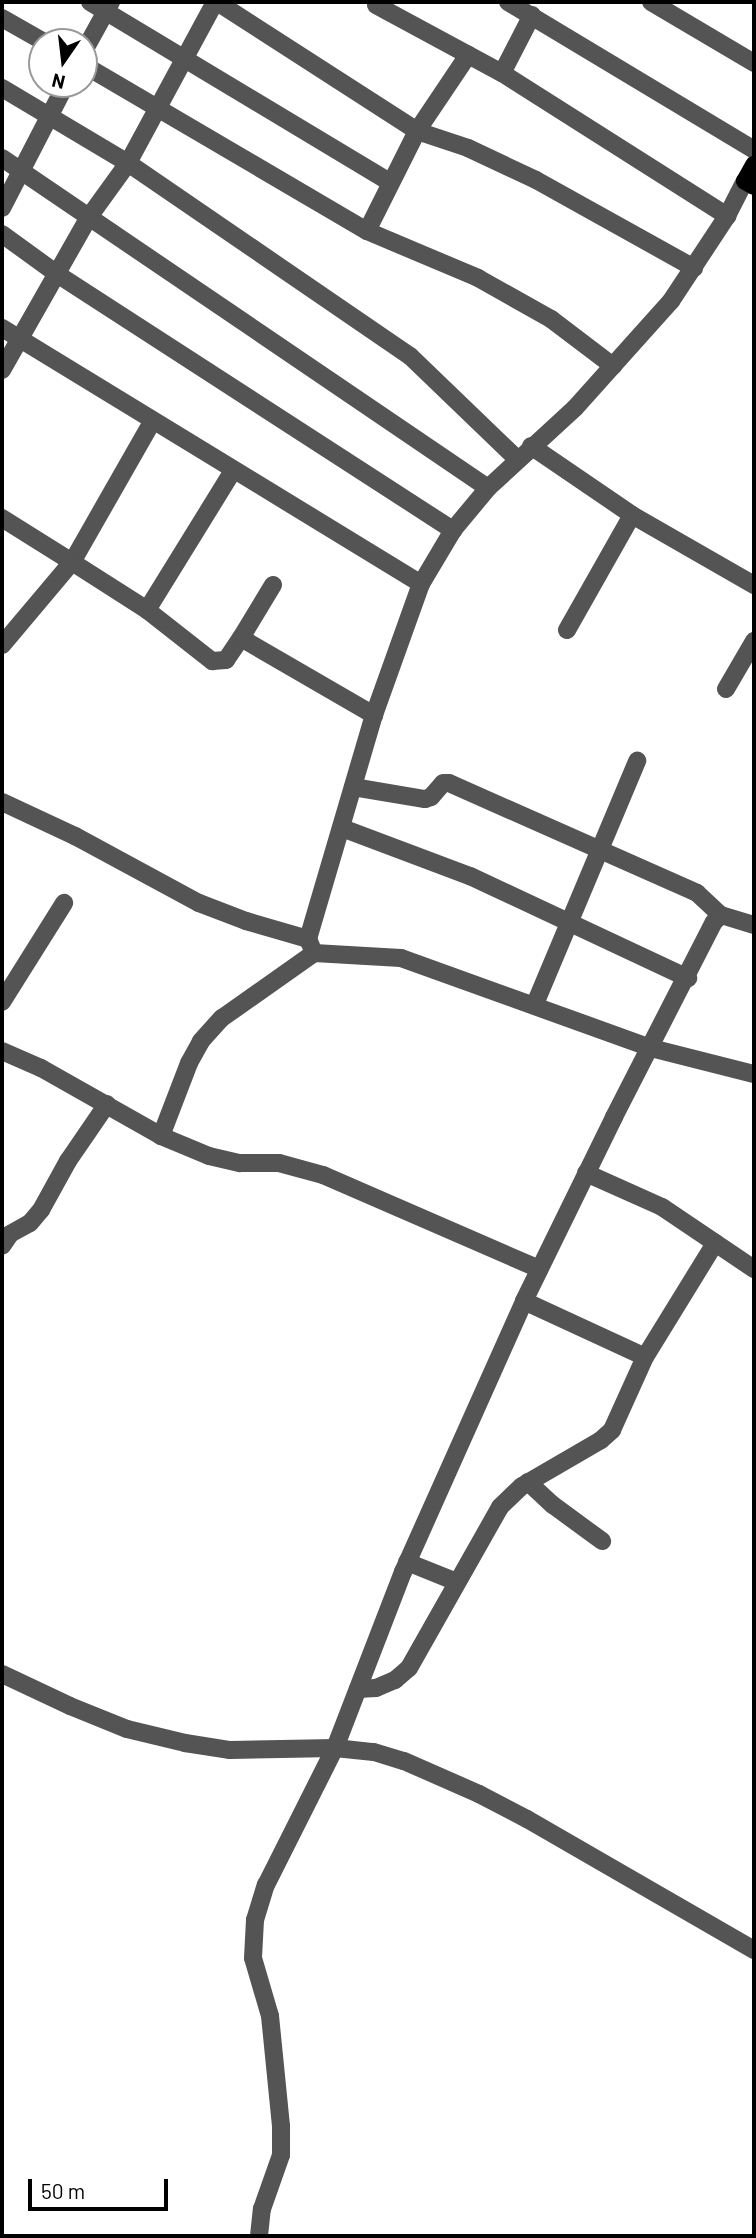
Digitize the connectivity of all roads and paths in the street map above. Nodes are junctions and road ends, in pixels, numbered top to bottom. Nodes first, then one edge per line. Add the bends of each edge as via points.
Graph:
1 (90, 2) edge
2 (216, 2) edge
3 (508, 2) edge
4 (651, 2) edge
5 (376, 5) dead end
6 (108, 6) edge
7 (532, 15) junction
8 (2, 18) edge
9 (96, 28) edge
10 (28, 33) edge
11 (468, 55) junction
12 (184, 57) junction
13 (754, 63) edge
14 (98, 73) edge
15 (502, 74) junction
16 (2, 88) edge
17 (59, 98) edge
18 (156, 108) junction
19 (50, 115) junction
20 (416, 131) junction
21 (754, 150) edge
22 (2, 158) edge
23 (128, 163) junction
24 (22, 170) junction
25 (751, 177) edge
26 (389, 182) junction
27 (2, 208) edge
28 (89, 216) junction
29 (727, 216) junction
30 (367, 232) junction
31 (2, 234) edge
32 (694, 268) junction
33 (58, 274) junction
34 (2, 328) edge
35 (20, 339) junction
36 (613, 366) junction
37 (2, 370) edge
38 (152, 422) junction
39 (531, 446) junction
40 (517, 459) junction
41 (233, 471) junction
42 (488, 488) junction
43 (632, 515) junction
44 (2, 518) edge
45 (453, 530) junction
46 (72, 562) junction
47 (421, 584) junction
48 (273, 585) dead end
49 (754, 585) edge
50 (147, 610) junction
51 (9, 620) edge
52 (567, 630) dead end
53 (240, 638) junction
54 (754, 641) edge
55 (2, 645) edge
56 (726, 689) dead end
57 (374, 715) junction
58 (637, 761) dead end
59 (353, 787) junction
60 (2, 802) edge
61 (342, 828) junction
62 (598, 849) junction
63 (64, 904) dead end
64 (721, 915) junction
65 (569, 922) junction
66 (754, 925) edge
67 (311, 946) junction
68 (688, 978) junction
69 (2, 1002) edge
70 (535, 1004) junction
71 (651, 1048) junction
72 (2, 1051) edge
73 (754, 1074) edge
74 (107, 1104) junction
75 (161, 1136) junction
76 (586, 1173) junction
77 (715, 1243) junction
78 (2, 1246) edge
79 (539, 1269) junction
80 (754, 1269) edge
81 (524, 1301) junction
82 (645, 1357) junction
83 (528, 1482) junction
84 (602, 1541) dead end
85 (407, 1562) junction
86 (457, 1582) junction
87 (2, 1674) edge
88 (358, 1689) junction
89 (335, 1748) junction
90 (754, 1950) edge
91 (259, 2236) edge

1 - 6 street
2 - 12 street
2 - 20 street
3 - 7 street
4 - 13 street
5 - 11 street
6 - 9 street
6 - 12 street
7 - 15 street
7 - 21 street
8 - 10 street
11 - 15 street
11 - 20 street
12 - 18 street
12 - 26 street
14 - 18 street
15 - 29 street
16 - 19 street
17 - 19 street
18 - 23 street
18 - 30 street
19 - 23 street
19 - 24 street
20 - 26 street
20 - 32 street via 468,148 536,180
22 - 24 street
23 - 28 street
23 - 40 street via 410,356
24 - 27 street
24 - 28 street
25 - 29 street
26 - 30 street
28 - 33 street
28 - 42 street
29 - 32 street
30 - 36 street via 478,278 551,319
31 - 33 street
32 - 36 street
33 - 35 street
33 - 45 street
34 - 35 street
35 - 37 street
35 - 38 street
36 - 39 street via 575,408
38 - 41 street
38 - 46 street
39 - 40 street
39 - 43 street
40 - 42 street
41 - 47 street
41 - 50 street
42 - 45 street
43 - 49 street
43 - 52 street
44 - 46 street
45 - 47 street
46 - 50 street
46 - 51 street
47 - 57 street
48 - 53 street
50 - 53 street via 212,661 226,660
51 - 55 street
53 - 57 street
54 - 56 street
57 - 59 street
58 - 62 street
59 - 61 street
59 - 62 street via 425,799 449,783
60 - 67 street via 199,903
61 - 65 street via 470,876
61 - 67 street
62 - 64 street via 696,893
62 - 65 street
63 - 69 street
64 - 66 street
64 - 68 street
65 - 68 street
65 - 70 street
67 - 70 street via 401,958
67 - 75 street via 222,1018 201,1041
68 - 71 street
70 - 71 street
71 - 73 street
71 - 76 street
72 - 74 street
74 - 75 street
74 - 78 street via 41,1210
75 - 79 street via 209,1156 240,1163 279,1163 323,1175
76 - 77 street via 662,1208
76 - 79 street
77 - 80 street
77 - 82 street
79 - 81 street
81 - 82 street
81 - 85 street
82 - 83 street via 612,1430
83 - 84 street
83 - 86 street via 500,1507
85 - 86 street
85 - 88 street
86 - 88 street via 409,1668 376,1688
87 - 89 street via 127,1729 185,1743 230,1750
88 - 89 street
89 - 90 street via 404,1761 479,1794
89 - 91 street via 266,1885 255,1920 253,1958 270,2016 281,2126 281,2155 262,2209

